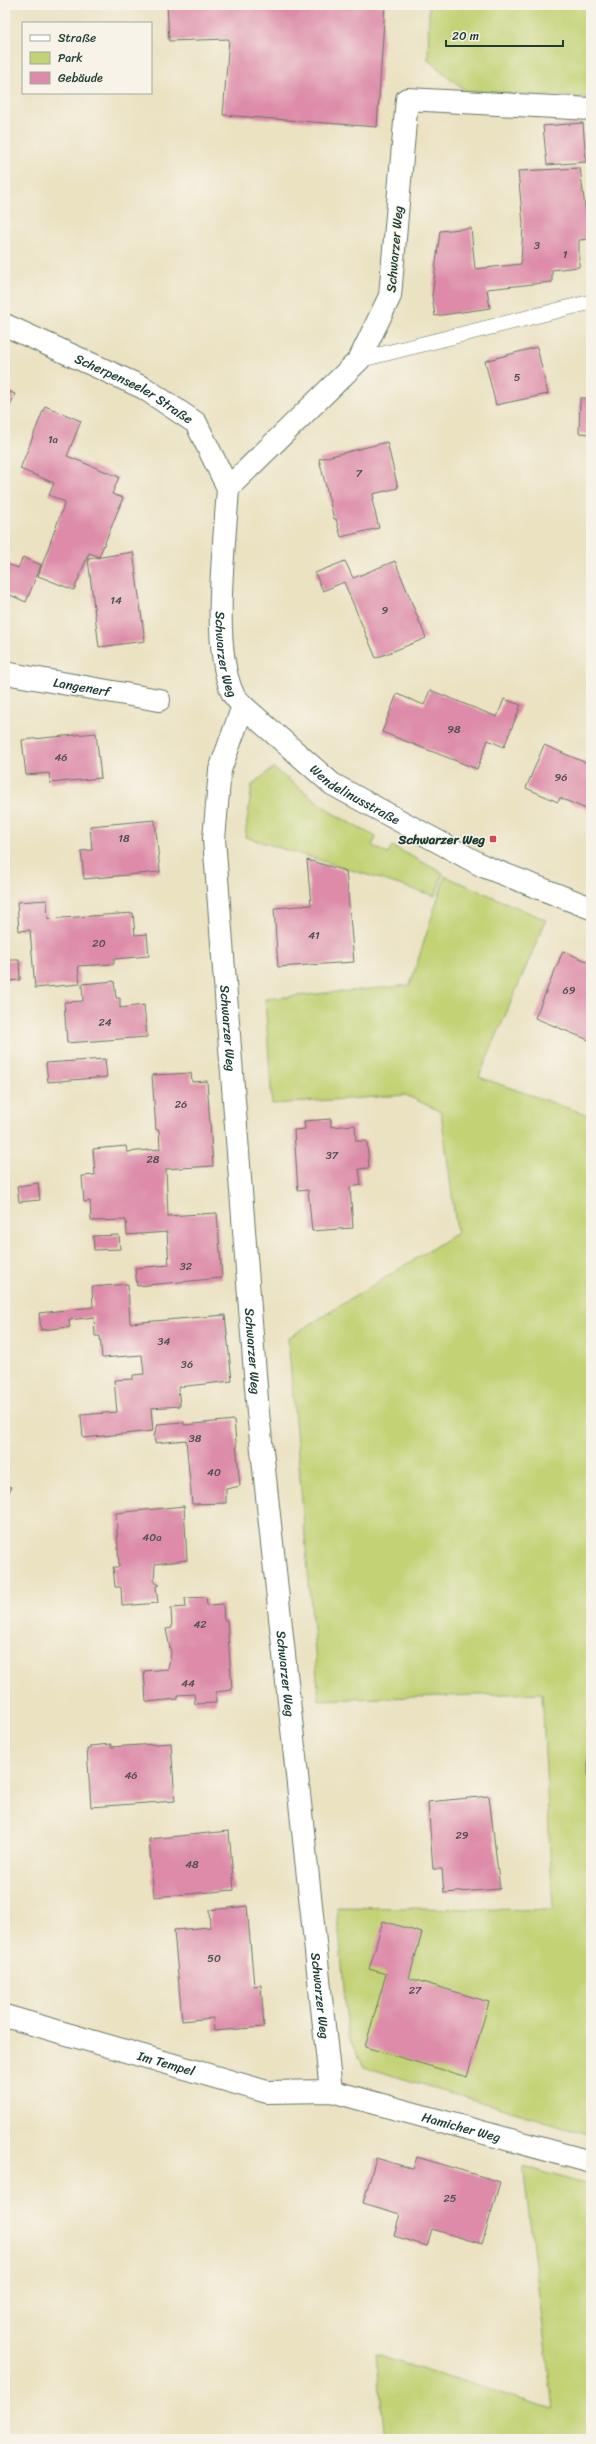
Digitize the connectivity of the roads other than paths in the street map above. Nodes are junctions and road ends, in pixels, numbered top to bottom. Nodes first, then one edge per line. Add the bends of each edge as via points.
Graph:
1 (591, 109) edge
2 (591, 302) edge
3 (5, 325) edge
4 (359, 360) junction
5 (228, 488) junction
6 (5, 673) edge
7 (159, 700) dead end
8 (244, 706) junction
9 (591, 908) edge
10 (5, 2016) edge
11 (331, 2091) junction
12 (591, 2162) edge

1 - 4 street, Schwarzer Weg via 407,99 390,296
2 - 4 lane
3 - 5 street, Scherpenseeler Straße via 144,388 196,423
4 - 5 street, Schwarzer Weg
5 - 8 street, Schwarzer Weg via 221,620 223,654 232,693
6 - 7 street, Langenerf
8 - 9 street, Wendelinusstraße via 332,784 483,866
8 - 11 street, Schwarzer Weg via 220,770 214,839 258,1413
10 - 11 street, Im Tempel via 267,2092
11 - 12 street, Hamicher Weg

